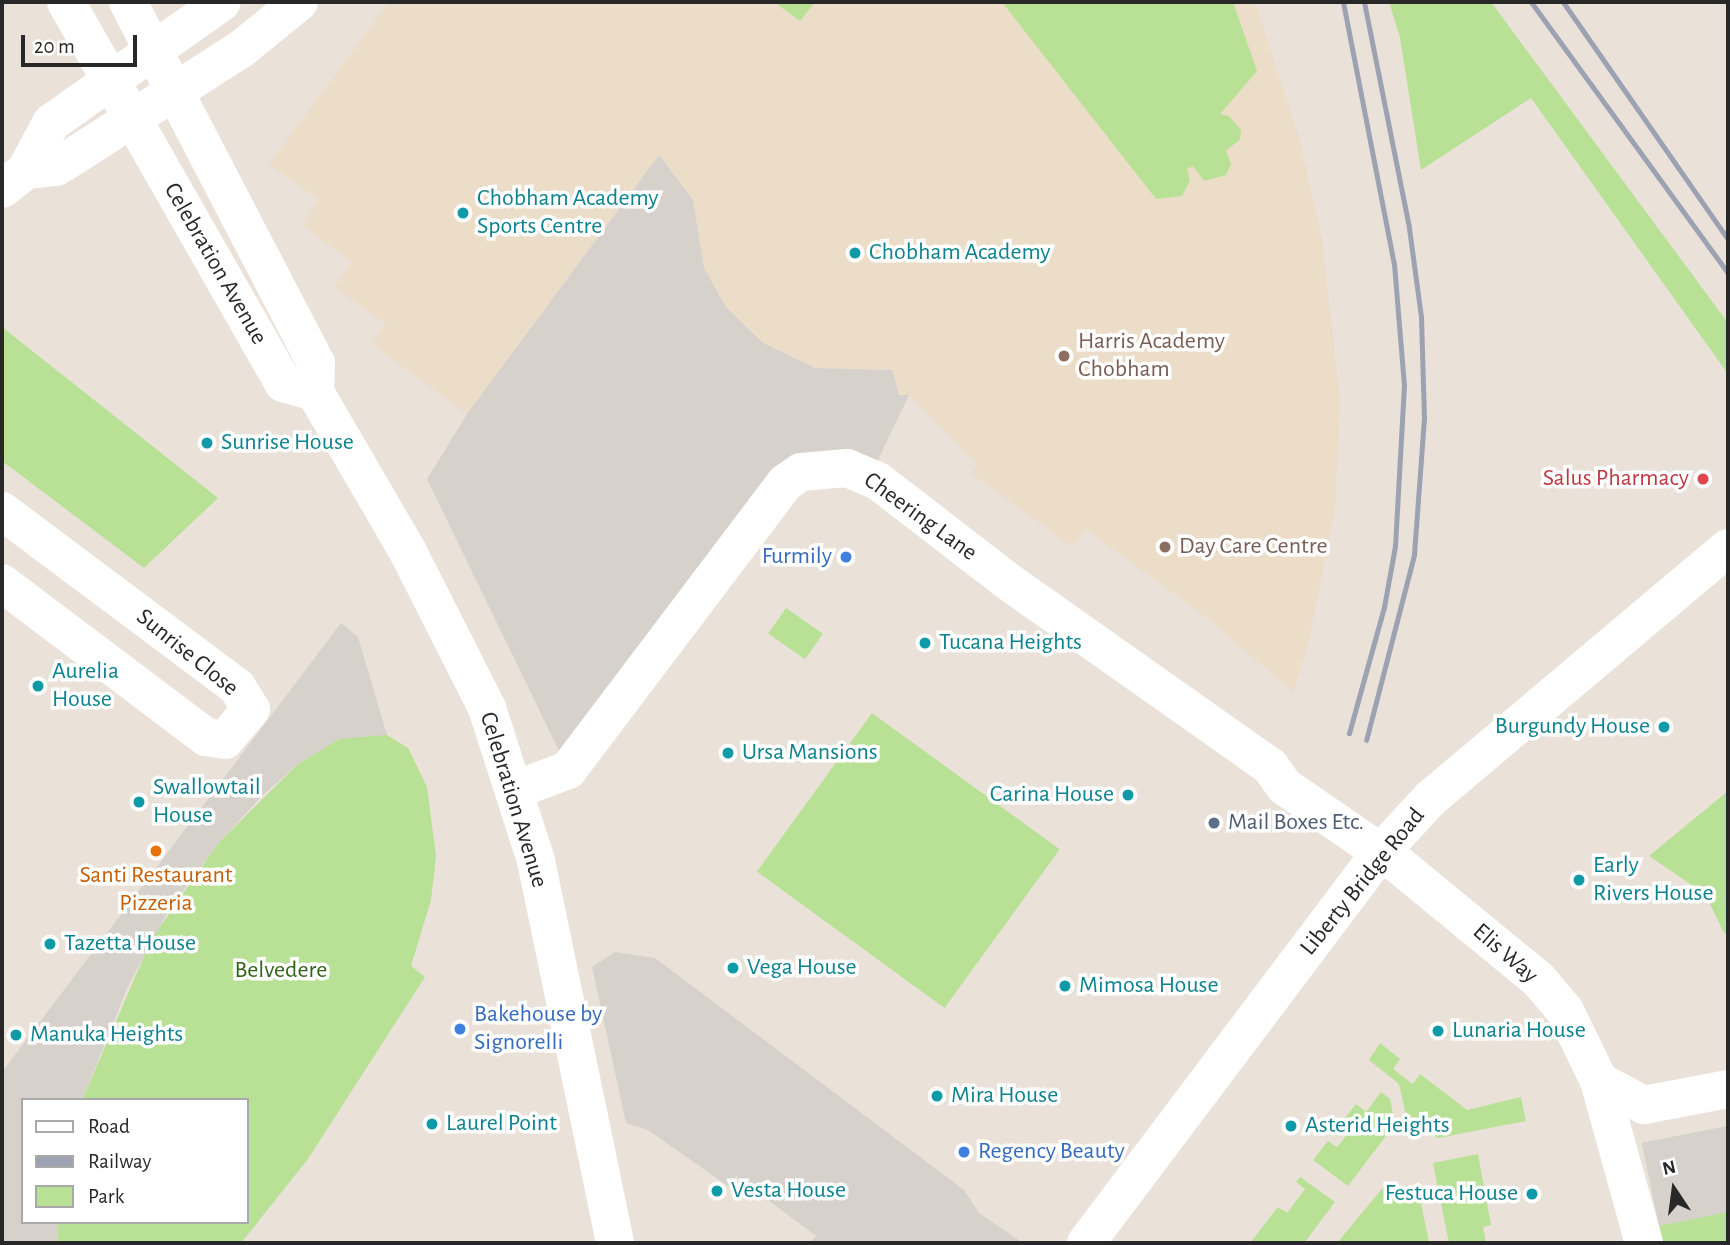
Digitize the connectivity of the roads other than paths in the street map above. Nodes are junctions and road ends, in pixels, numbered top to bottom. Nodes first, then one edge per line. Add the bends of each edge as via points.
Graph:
1 (66, 2) edge
2 (128, 2) edge
3 (222, 2) edge
4 (299, 2) edge
5 (153, 48) junction
6 (111, 77) junction
7 (175, 88) junction
8 (134, 116) junction
9 (14, 179) edge
10 (314, 392) junction
11 (2, 511) edge
12 (1728, 548) edge
13 (2, 583) edge
14 (515, 790) junction
15 (1381, 852) junction
16 (1599, 1081) junction
17 (1728, 1089) edge
18 (1644, 1105) junction
19 (1616, 1142) junction
20 (615, 1243) edge
21 (1086, 1243) edge
22 (1644, 1243) edge

1 - 6 street, Celebration Avenue
2 - 5 street, Celebration Avenue
3 - 5 street
4 - 7 street via 240,50
5 - 6 street
5 - 7 street, Celebration Avenue
6 - 8 street, Celebration Avenue
6 - 9 street via 51,123
7 - 8 street
7 - 10 street, Celebration Avenue via 316,363
8 - 9 street via 56,167
8 - 10 street, Celebration Avenue via 177,203 283,383
10 - 14 street, Celebration Avenue via 446,624 486,708
11 - 13 street, Sunrise Close via 237,687 251,709 225,740 206,737
12 - 15 street, Liberty Bridge Road via 1431,797
14 - 15 street, Cheering Lane via 568,770 785,483 819,468 847,467 878,481 1006,580 1270,766 1284,786
14 - 20 street, Celebration Avenue via 536,861
15 - 16 street, Elis Way via 1538,979 1565,1011
15 - 21 street, Liberty Bridge Road
16 - 18 street
16 - 19 street, Elis Way
17 - 18 street
18 - 19 street
19 - 22 street, Elis Way

